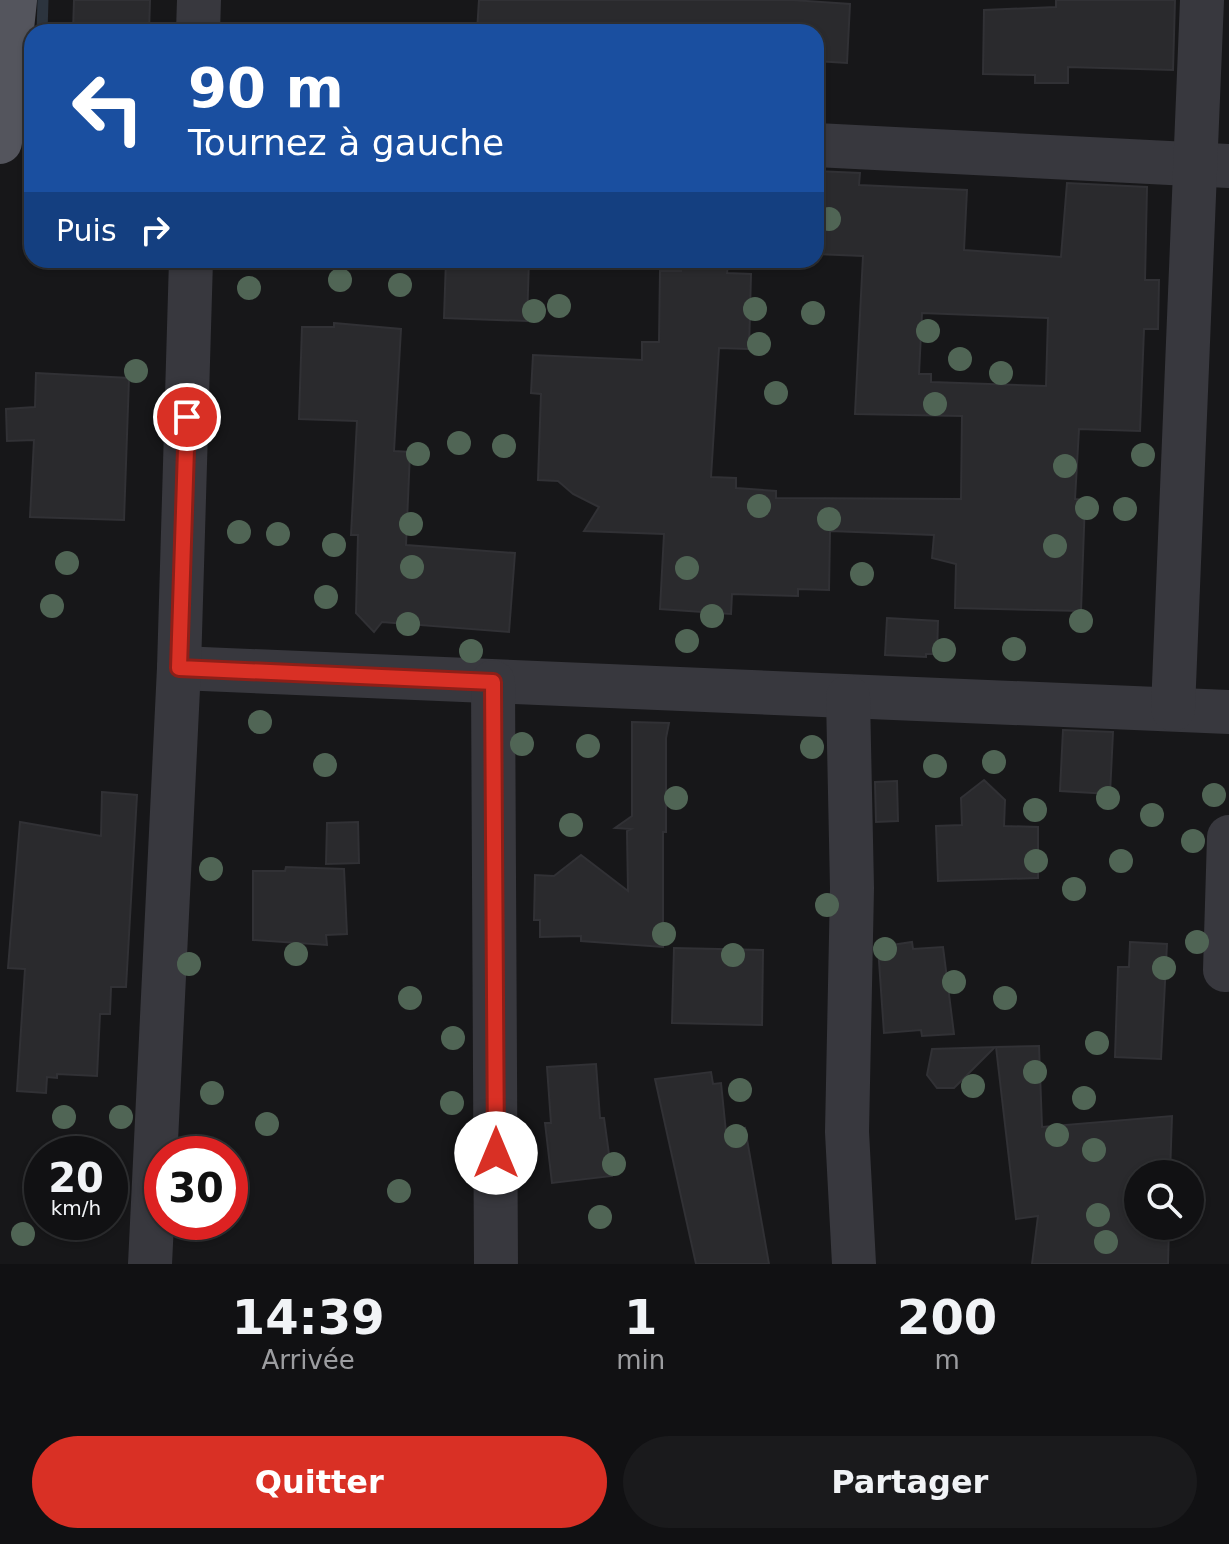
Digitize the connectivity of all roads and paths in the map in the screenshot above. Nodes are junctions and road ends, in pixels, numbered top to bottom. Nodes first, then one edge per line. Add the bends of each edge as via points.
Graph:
1 (15, 0) edge
2 (199, 0) edge
3 (1202, 0) edge
4 (198, 24) edge
5 (0, 142) edge
6 (824, 145) edge
7 (1212, 166) edge
8 (191, 268) edge
9 (179, 668) junction
10 (493, 682) junction
11 (848, 697) junction
12 (1173, 709) junction
13 (1229, 712) edge
14 (1229, 837) edge
15 (1225, 970) dead end
16 (150, 1264) edge
17 (496, 1264) edge
18 (854, 1264) edge

1 - 5 main road
2 - 4 street
3 - 7 street
6 - 7 street
7 - 12 street
8 - 9 street
9 - 10 street
9 - 16 street
10 - 11 street
10 - 17 street
11 - 12 street
11 - 18 street via 852,888 847,1132
12 - 13 street
14 - 15 street

